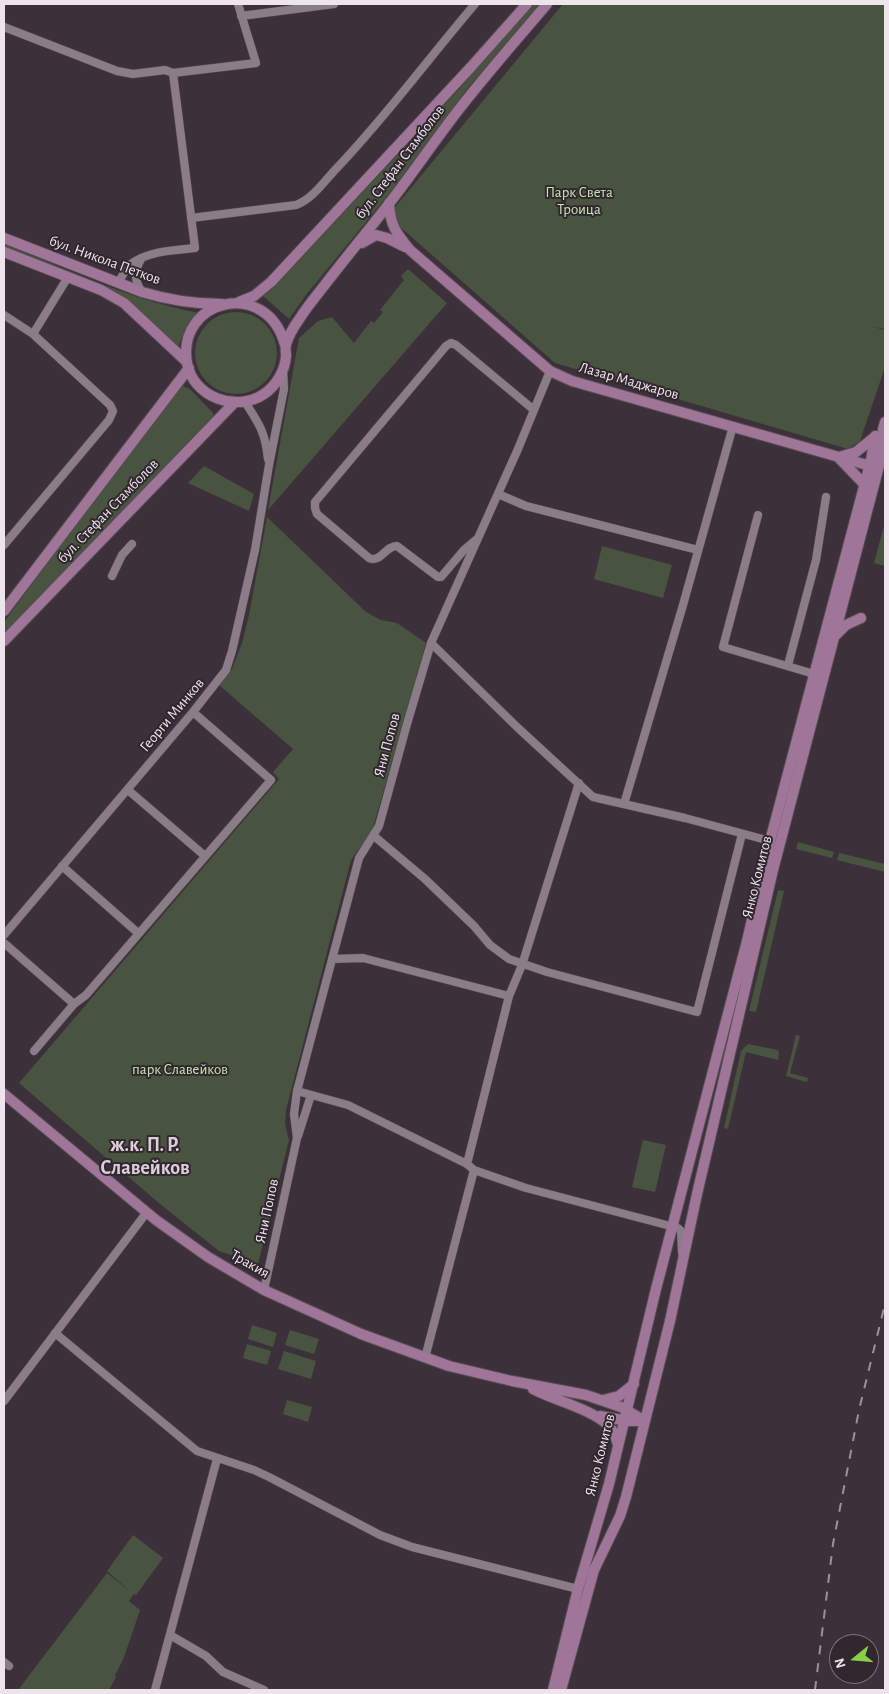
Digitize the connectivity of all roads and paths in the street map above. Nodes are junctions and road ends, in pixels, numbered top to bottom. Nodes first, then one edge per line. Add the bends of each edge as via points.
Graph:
1 (238, 4) edge
2 (334, 4) edge
3 (475, 4) edge
4 (526, 4) edge
5 (547, 4) edge
6 (242, 16) junction
7 (4, 27) edge
8 (173, 72) junction
9 (389, 203) junction
10 (191, 218) junction
11 (4, 238) edge
12 (353, 249) junction
13 (410, 250) junction
14 (4, 252) edge
15 (140, 259) junction
16 (68, 277) junction
17 (118, 283) junction
18 (142, 292) junction
19 (232, 303) junction
20 (4, 315) edge
21 (33, 334) junction
22 (285, 345) junction
23 (188, 365) junction
24 (283, 369) junction
25 (550, 372) junction
26 (245, 402) junction
27 (234, 403) junction
28 (534, 410) junction
29 (884, 425) edge
30 (733, 426) junction
31 (875, 436) junction
32 (838, 458) junction
33 (269, 466) junction
34 (874, 468) junction
35 (864, 484) junction
36 (498, 494) junction
37 (826, 498) dead end
38 (758, 515) dead end
39 (479, 537) junction
40 (132, 544) dead end
41 (4, 545) edge
42 (698, 550) junction
43 (112, 576) dead end
44 (4, 611) edge
45 (837, 612) junction
46 (861, 618) dead end
47 (836, 636) junction
48 (4, 641) edge
49 (431, 643) junction
50 (788, 665) junction
51 (814, 674) junction
52 (193, 712) junction
53 (578, 783) junction
54 (128, 790) junction
55 (624, 804) junction
56 (742, 834) junction
57 (374, 836) junction
58 (770, 841) junction
59 (205, 856) junction
60 (62, 866) junction
61 (138, 933) junction
62 (4, 935) edge
63 (4, 943) edge
64 (332, 959) junction
65 (522, 965) junction
66 (509, 996) junction
67 (74, 1004) junction
68 (34, 1051) dead end
69 (297, 1091) junction
70 (4, 1094) edge
71 (311, 1095) junction
72 (297, 1138) junction
73 (467, 1164) junction
74 (474, 1170) junction
75 (147, 1212) junction
76 (672, 1227) junction
77 (683, 1258) junction
78 (656, 1289) junction
79 (264, 1290) junction
80 (675, 1298) junction
81 (55, 1333) junction
82 (425, 1358) junction
83 (634, 1383) junction
84 (523, 1384) junction
85 (603, 1400) junction
86 (4, 1401) edge
87 (627, 1410) junction
88 (587, 1413) junction
89 (624, 1421) junction
90 (645, 1421) junction
91 (618, 1446) junction
92 (217, 1459) junction
93 (578, 1589) junction
94 (170, 1635) junction
95 (155, 1690) edge
96 (264, 1690) edge
97 (553, 1690) edge
98 (561, 1690) edge

1 - 6 street
2 - 6 street
3 - 10 street via 371,131 307,200 296,205
4 - 19 main road, бул. Стефан Стамболов via 271,282 254,296
5 - 9 main road, бул. Стефан Стамболов via 461,107
6 - 8 street via 256,64
7 - 8 street via 118,71 133,74
8 - 10 street
9 - 12 main road, бул. Стефан Стамболов
9 - 13 main road, Лазар Маджаров via 392,224
10 - 15 street via 195,248
11 - 17 main road, бул. Никола Петков
12 - 13 main road, Лазар Маджаров via 376,235
12 - 22 main road, бул. Стефан Стамболов via 299,319
13 - 25 main road, Лазар Маджаров
14 - 16 main road, бул. Никола Петков
15 - 17 street via 126,269
15 - 18 street via 135,280
16 - 21 street
16 - 23 main road, бул. Никола Петков via 124,303
17 - 18 main road, бул. Никола Петков
18 - 19 main road, бул. Никола Петков via 200,304
19 - 22 main road via 256,307 272,319
19 - 23 main road via 207,312 192,329 186,350
20 - 21 street
21 - 41 street via 113,411 109,420
22 - 24 main road
23 - 27 main road via 201,388 211,396
23 - 44 main road, бул. Стефан Стамболов
24 - 26 main road via 279,379 268,390
24 - 33 street, Георги Минков via 284,389
25 - 28 street, Яни Попов
25 - 30 main road, Лазар Маджаров
26 - 27 main road
26 - 33 street, Георги Минков via 266,440
27 - 48 main road, бул. Стефан Стамболов
28 - 36 street, Яни Попов
28 - 39 street via 450,343 315,502 317,514 369,558 378,559 391,547 397,546 438,578
29 - 31 main road
29 - 34 main road via 885,437
30 - 32 main road, Лазар Маджаров
30 - 42 street
31 - 32 main road via 856,452
31 - 34 main road
32 - 34 main road, Лазар Маджаров
32 - 35 main road
33 - 52 street, Георги Минков via 255,550 232,651 226,670
34 - 35 main road, Янко Комитов
34 - 45 main road, Янко Комитов via 869,505
35 - 45 main road, Янко Комитов
36 - 39 street, Яни Попов
36 - 42 street via 526,506
37 - 50 street via 816,560
38 - 50 street via 723,647
39 - 49 street, Яни Попов
40 - 43 street via 122,555
42 - 55 street
45 - 47 main road, Янко Комитов
45 - 51 main road, Янко Комитов
46 - 47 main road via 846,625
47 - 77 main road, Янко Комитов via 773,870
49 - 53 street
49 - 57 street, Яни Попов
50 - 51 street
51 - 58 main road, Янко Комитов
52 - 54 street, Георги Минков
52 - 59 street via 271,780
53 - 55 street via 593,797
53 - 65 street
54 - 59 street
54 - 60 street, Георги Минков
55 - 56 street
56 - 58 street
56 - 65 street via 697,1012
57 - 64 street, Яни Попов via 359,858
57 - 65 street via 425,879 490,945
58 - 76 main road, Янко Комитов
59 - 61 street
60 - 61 street
60 - 62 street, Георги Минков
61 - 67 street via 86,995
63 - 67 street
64 - 66 street via 363,958
64 - 69 street, Яни Попов
65 - 66 street
66 - 73 street
67 - 68 street
69 - 71 street
69 - 72 street, Яни Попов via 294,1114
70 - 75 main road, Тракия
71 - 72 street, Яни Попов
71 - 73 street via 348,1105
72 - 79 street, Яни Попов
73 - 74 street
74 - 76 street via 526,1188
74 - 82 street
75 - 79 main road, Тракия via 208,1257
75 - 81 street
76 - 77 street, Янко Комитов via 681,1231
76 - 78 main road, Янко Комитов
77 - 80 main road, Янко Комитов
78 - 80 main road via 661,1298
78 - 83 main road, Янко Комитов
79 - 82 main road, Тракия via 325,1319
80 - 90 main road, Янко Комитов
81 - 86 street
81 - 92 street via 197,1451
82 - 84 main road, Тракия
83 - 85 main road via 619,1396
83 - 87 main road, Янко Комитов
84 - 85 main road, Тракия
84 - 88 main road, Тракия
85 - 87 main road, Тракия
87 - 89 main road, Янко Комитов
87 - 90 main road, Тракия
88 - 89 main road
88 - 91 main road via 607,1424
89 - 90 main road
89 - 91 main road, Янко Комитов
90 - 98 main road, Янко Комитов via 623,1507 594,1570
91 - 93 main road, Янко Комитов
92 - 93 street via 254,1470 380,1535 412,1547
92 - 94 street
93 - 97 main road, Янко Комитов
94 - 95 street
94 - 96 street via 206,1656 223,1672

